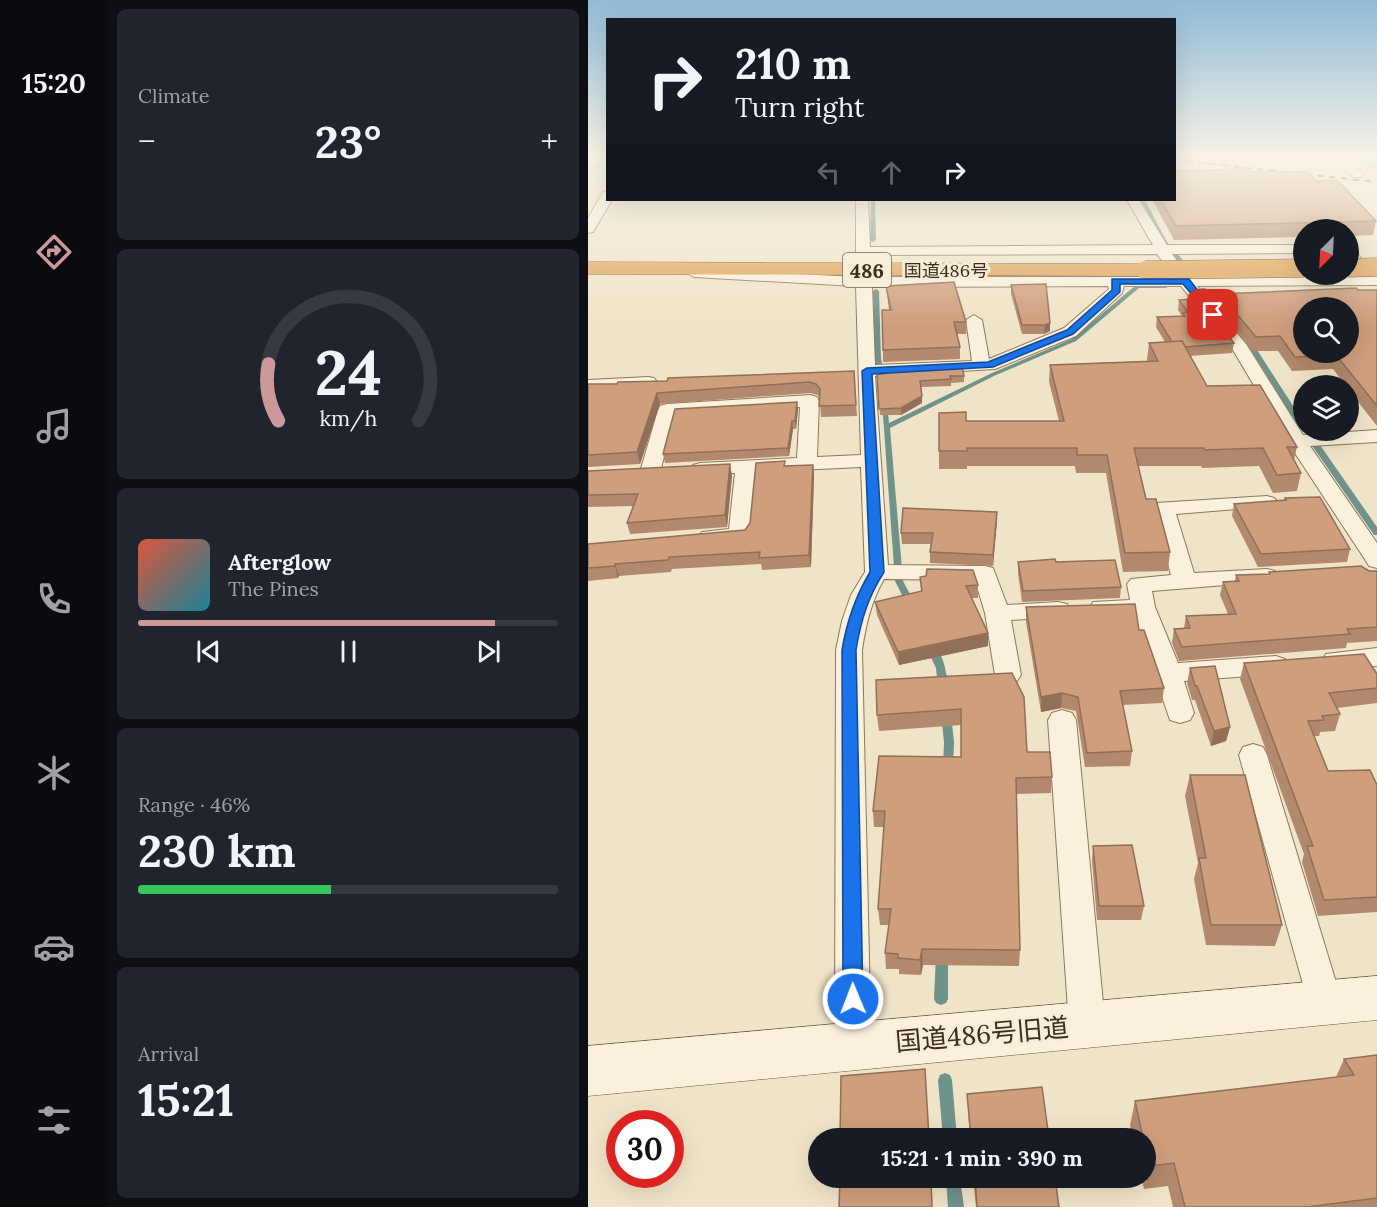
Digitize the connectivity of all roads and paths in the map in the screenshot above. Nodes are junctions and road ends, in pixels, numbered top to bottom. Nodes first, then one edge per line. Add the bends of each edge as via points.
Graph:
1 (597, 213) edge
2 (862, 213) edge
3 (1137, 213) edge
4 (588, 229) edge
5 (1105, 236) dead end
6 (1293, 249) edge
7 (1169, 250) junction
8 (863, 261) junction
9 (1359, 264) edge
10 (588, 267) edge
11 (1359, 267) edge
12 (1377, 267) edge
13 (1293, 268) edge
14 (1115, 281) junction
15 (1186, 281) junction
16 (1293, 281) edge
17 (1359, 281) edge
18 (974, 320) dead end
19 (981, 366) junction
20 (873, 371) junction
21 (843, 374) edge
22 (669, 381) edge
23 (588, 385) edge
24 (1293, 421) edge
25 (1377, 436) edge
26 (1359, 437) edge
27 (1308, 441) edge
28 (871, 460) junction
29 (807, 463) junction
30 (746, 467) junction
31 (650, 472) junction
32 (630, 473) edge
33 (1337, 498) junction
34 (1314, 499) edge
35 (1291, 500) edge
36 (693, 539) edge
37 (1377, 561) edge
38 (891, 572) junction
39 (1286, 574) edge
40 (1184, 580) junction
41 (1143, 607) junction
42 (997, 613) junction
43 (1377, 657) edge
44 (1169, 673) junction
45 (1008, 675) edge
46 (1180, 713) dead end
47 (1062, 720) dead end
48 (1253, 755) dead end
49 (1377, 998) edge
50 (1325, 1002) junction
51 (1087, 1024) junction
52 (853, 1046) junction
53 (588, 1071) edge

1 - 4 street
2 - 8 street
3 - 7 street via 1145,234
5 - 8 street
6 - 7 street
7 - 8 street
7 - 15 street
8 - 10 highway, 国道486号 / 486 via 646,269
8 - 13 highway, 国道486号 / 486, bridge via 1146,270
8 - 14 street
8 - 20 street
9 - 17 street via 1375,281
11 - 12 highway, bridge
14 - 15 street
14 - 19 street via 1117,290 1070,332
15 - 16 street
15 - 24 street
18 - 19 street
19 - 20 street
20 - 21 street
20 - 28 street
22 - 23 street
25 - 26 street
27 - 33 street
28 - 29 street
28 - 38 street
29 - 30 street
29 - 31 street via 810,402 667,410
30 - 31 street
30 - 36 street via 739,535
31 - 32 street
33 - 34 street
33 - 37 street
35 - 40 street via 1164,508
38 - 42 street via 985,573
38 - 52 street via 863,595 849,650
39 - 40 street
40 - 41 street via 1139,584
41 - 42 street
41 - 44 street
42 - 45 street
43 - 44 street
44 - 46 street
47 - 51 street
48 - 50 street
49 - 50 street, 国道486号旧道
50 - 51 street, 国道486号旧道
51 - 52 street, 国道486号旧道
52 - 53 street, 国道486号旧道

